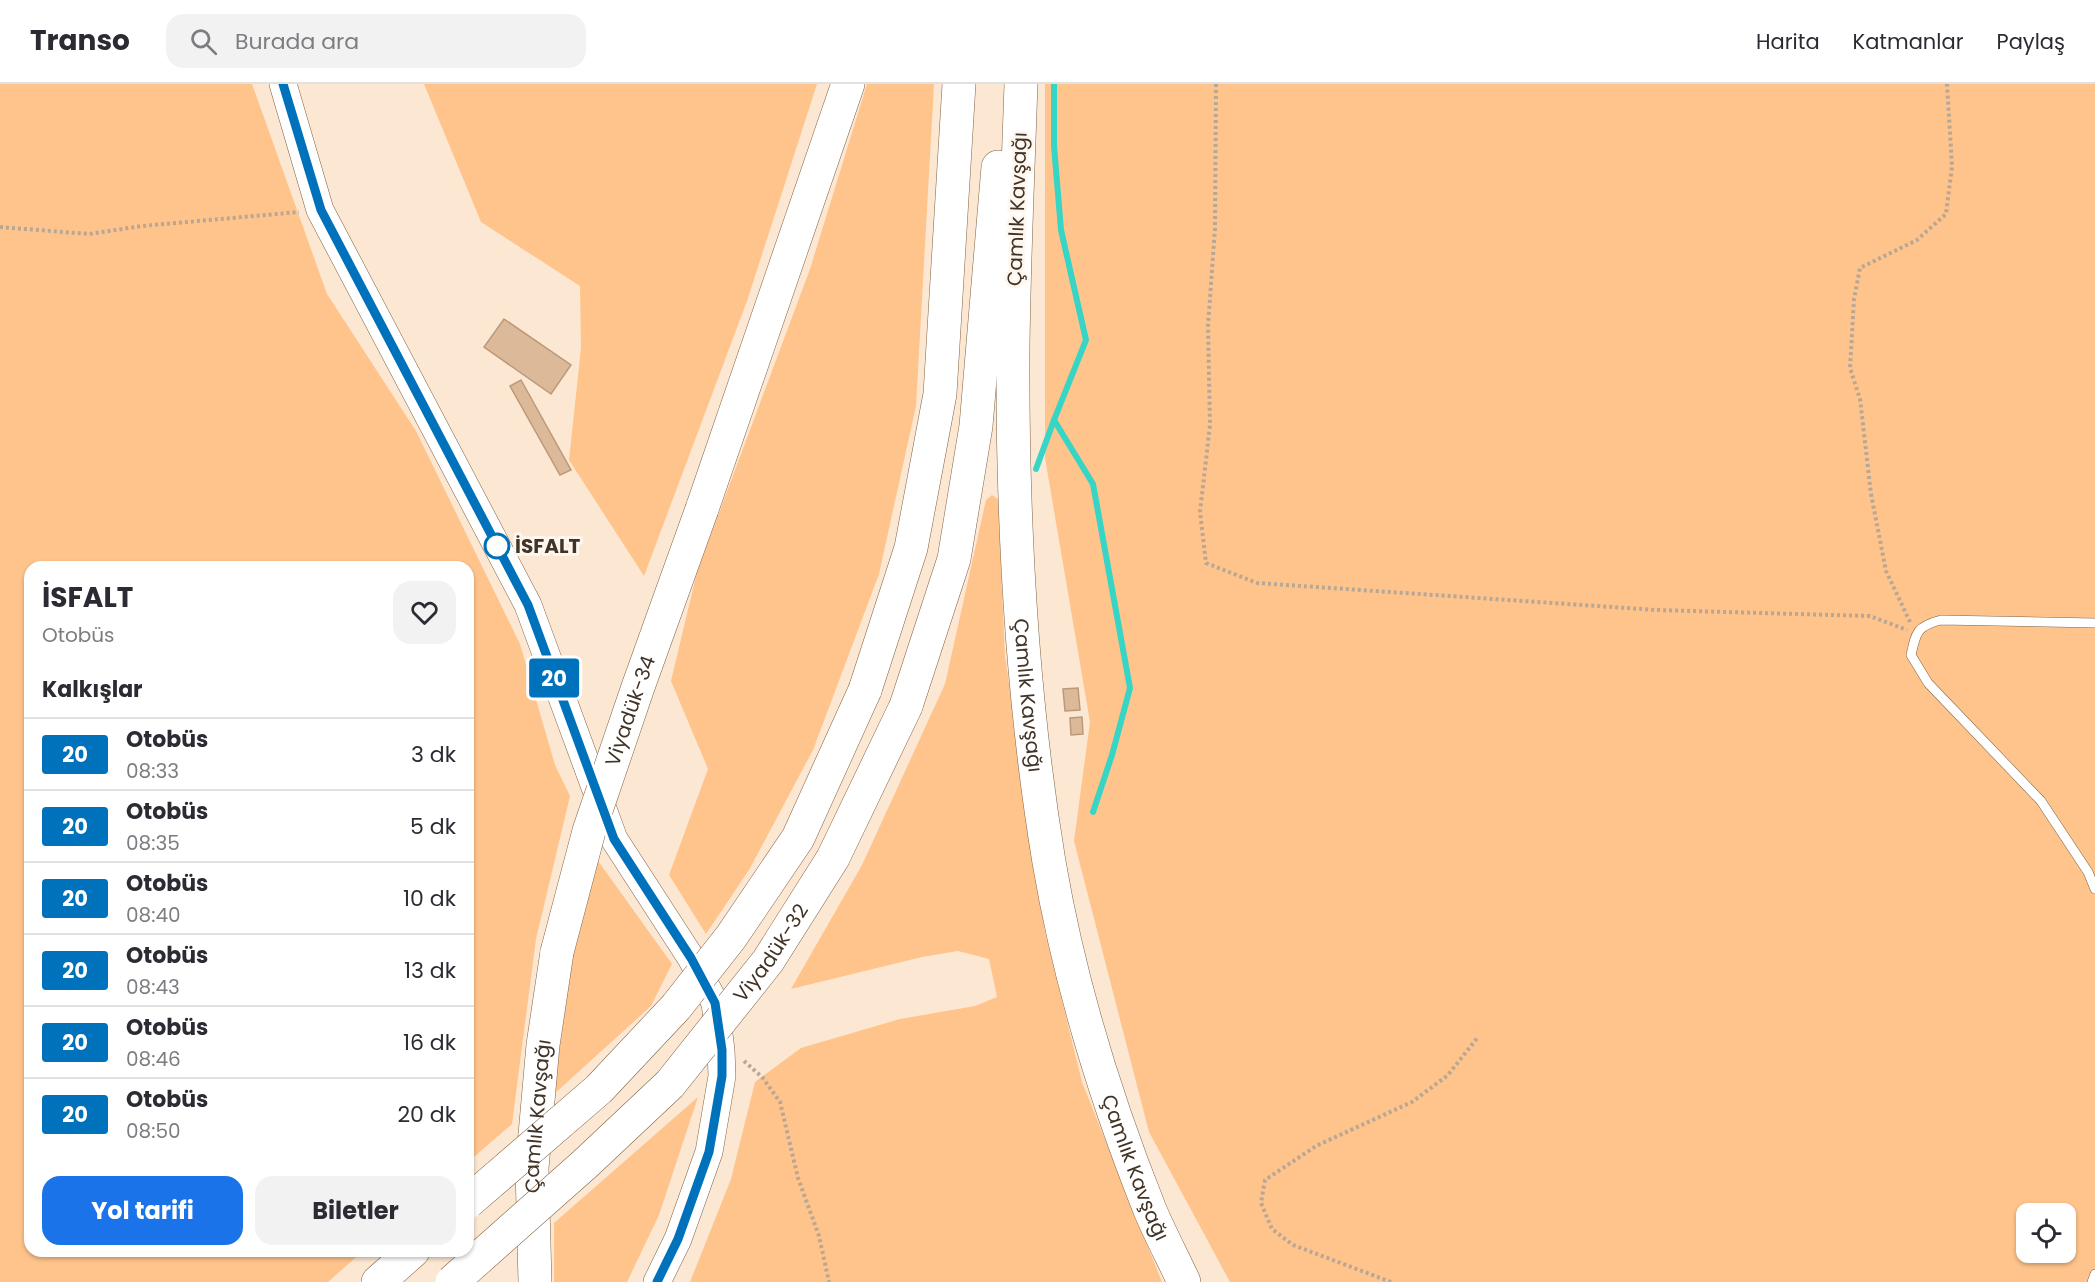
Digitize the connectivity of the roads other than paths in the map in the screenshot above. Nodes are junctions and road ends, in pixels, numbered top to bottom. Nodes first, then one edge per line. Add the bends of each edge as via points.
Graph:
1 (283, 84) edge
2 (848, 84) edge
3 (959, 84) edge
4 (1004, 84) edge
5 (1021, 84) edge
6 (2095, 622) edge
7 (906, 706) joint
8 (2095, 889) edge
9 (558, 952) joint
10 (474, 1198) edge
11 (407, 1257) edge
12 (2095, 1274) edge
13 (378, 1282) edge
14 (452, 1282) edge
15 (535, 1282) edge
16 (657, 1282) edge
17 (1184, 1282) edge
18 (2092, 1282) edge

1 - 16 main road via 321,210 528,605 614,839 691,958 715,1003 722,1076 709,1152 678,1239
2 - 9 highway, Viyadük-34, bridge via 589,831
3 - 10 highway, Viyadük-32, bridge via 940,394 911,548 865,690 798,838 731,937 676,1007 599,1089
4 - 7 highway, Çamlık Kavşağı via 976,426 954,560
5 - 17 highway, Çamlık Kavşağı via 1013,348 1016,508 1033,748 1050,864 1074,975 1108,1095 1151,1211
6 - 8 lane via 1941,620 1926,624 1916,634 1911,655 1928,683 2041,801
7 - 14 highway, Viyadük-32, bridge via 833,858 768,961 670,1084
9 - 15 highway, Çamlık Kavşağı via 543,1045 532,1168
11 - 13 highway
12 - 18 lane

